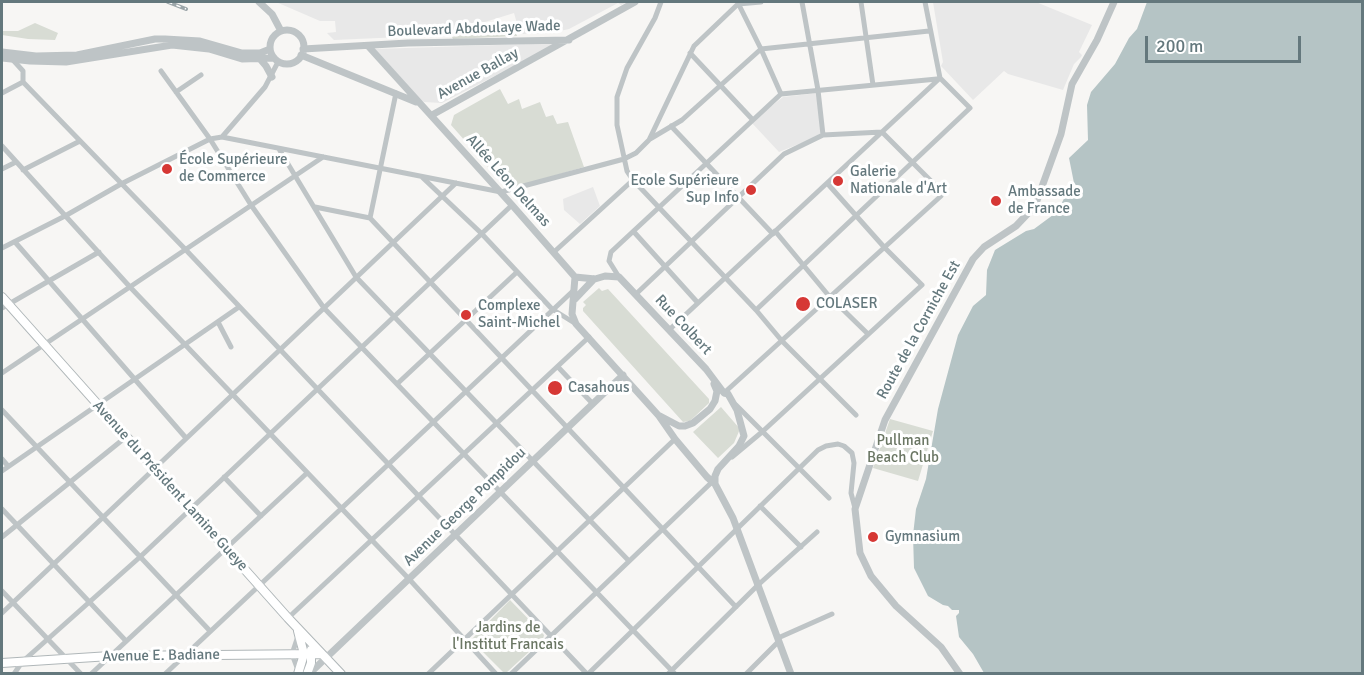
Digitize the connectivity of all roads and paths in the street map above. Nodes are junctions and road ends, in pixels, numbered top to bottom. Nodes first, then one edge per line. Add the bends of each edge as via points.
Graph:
1 (259, 2) edge
2 (635, 2) edge
3 (661, 2) edge
4 (761, 2) edge
5 (802, 2) edge
6 (861, 2) edge
7 (925, 2) edge
8 (1114, 2) edge
9 (738, 3) edge
10 (929, 31) junction
11 (281, 32) junction
12 (866, 37) junction
13 (569, 40) junction
14 (810, 44) junction
15 (369, 47) junction
16 (270, 49) junction
17 (761, 49) junction
18 (2, 52) edge
19 (302, 52) junction
20 (690, 53) junction
21 (2, 58) edge
22 (260, 59) junction
23 (14, 60) junction
24 (276, 60) junction
25 (30, 62) junction
26 (23, 71) junction
27 (161, 71) dead end
28 (201, 75) dead end
29 (272, 77) junction
30 (939, 78) junction
31 (23, 82) junction
32 (720, 84) junction
33 (873, 85) junction
34 (818, 90) junction
35 (176, 92) junction
36 (2, 93) edge
37 (396, 93) junction
38 (781, 94) junction
39 (420, 104) junction
40 (432, 115) junction
41 (752, 119) junction
42 (671, 126) junction
43 (882, 132) junction
44 (823, 135) junction
45 (222, 137) junction
46 (210, 139) junction
47 (649, 140) junction
48 (80, 141) junction
49 (2, 146) edge
50 (279, 148) junction
51 (323, 157) junction
52 (624, 159) junction
53 (16, 162) junction
54 (912, 162) junction
55 (706, 163) junction
56 (380, 168) junction
57 (2, 169) edge
58 (23, 170) junction
59 (296, 176) junction
60 (422, 176) junction
61 (633, 180) junction
62 (456, 183) junction
63 (827, 183) junction
64 (121, 184) junction
65 (501, 192) junction
66 (442, 196) junction
67 (738, 197) junction
68 (251, 205) junction
69 (512, 205) junction
70 (315, 207) junction
71 (659, 208) junction
72 (857, 214) junction
73 (65, 216) junction
74 (370, 218) junction
75 (633, 232) junction
76 (774, 232) junction
77 (481, 233) junction
78 (691, 241) junction
79 (15, 242) junction
80 (393, 243) junction
81 (884, 247) junction
82 (2, 248) edge
83 (186, 249) junction
84 (99, 252) junction
85 (554, 252) junction
86 (804, 264) junction
87 (664, 266) junction
88 (517, 272) junction
89 (356, 277) junction
90 (575, 277) junction
91 (619, 277) junction
92 (725, 277) junction
93 (595, 279) junction
94 (50, 280) junction
95 (430, 282) junction
96 (130, 286) junction
97 (574, 290) junction
98 (636, 294) junction
99 (829, 296) junction
100 (2, 297) edge
101 (698, 303) junction
102 (573, 304) junction
103 (5, 306) edge
104 (239, 307) junction
105 (324, 308) junction
106 (552, 309) junction
107 (756, 310) junction
108 (394, 317) junction
109 (83, 319) junction
110 (466, 320) junction
111 (218, 322) junction
112 (576, 324) junction
113 (669, 330) junction
114 (868, 334) junction
115 (589, 338) junction
116 (782, 341) junction
117 (185, 344) junction
118 (43, 345) junction
119 (231, 347) dead end
120 (362, 347) junction
121 (279, 350) junction
122 (430, 354) junction
123 (501, 357) junction
124 (558, 367) junction
125 (706, 369) junction
126 (2, 373) edge
127 (623, 375) junction
128 (821, 378) junction
129 (134, 380) junction
130 (397, 384) junction
131 (316, 389) junction
132 (532, 390) junction
133 (465, 391) junction
134 (724, 393) junction
135 (232, 394) junction
136 (593, 404) junction
137 (734, 404) junction
138 (97, 405) junction
139 (2, 410) edge
140 (856, 415) dead end
141 (659, 416) junction
142 (433, 421) junction
143 (497, 423) junction
144 (567, 428) junction
145 (762, 432) junction
146 (269, 433) junction
147 (126, 437) junction
148 (186, 438) junction
149 (675, 439) junction
150 (36, 447) junction
151 (464, 454) junction
152 (2, 459) edge
153 (728, 459) junction
154 (533, 461) junction
155 (387, 464) junction
156 (8, 466) junction
157 (155, 468) junction
158 (799, 468) junction
159 (2, 471) edge
160 (307, 473) junction
161 (225, 477) junction
162 (69, 482) junction
163 (714, 483) junction
164 (624, 488) junction
165 (500, 492) junction
166 (418, 496) junction
167 (829, 498) dead end
168 (760, 506) junction
169 (341, 508) junction
170 (2, 509) edge
171 (855, 509) junction
172 (191, 510) junction
173 (261, 516) junction
174 (103, 518) junction
175 (590, 520) junction
176 (16, 525) junction
177 (737, 528) junction
178 (663, 529) junction
179 (817, 532) dead end
180 (455, 535) junction
181 (2, 537) edge
182 (372, 540) junction
183 (801, 547) junction
184 (226, 549) junction
185 (557, 551) junction
186 (140, 557) junction
187 (629, 561) junction
188 (53, 564) junction
189 (698, 566) junction
190 (409, 579) junction
191 (258, 585) junction
192 (758, 585) junction
193 (2, 591) edge
194 (596, 592) junction
195 (512, 594) junction
196 (176, 595) junction
197 (13, 602) junction
198 (89, 603) junction
199 (736, 607) junction
200 (2, 613) edge
201 (832, 614) dead end
202 (288, 618) junction
203 (632, 630) junction
204 (210, 631) junction
205 (298, 631) junction
206 (551, 635) junction
207 (464, 638) junction
208 (48, 639) junction
209 (778, 640) junction
210 (126, 641) junction
211 (292, 654) junction
212 (316, 655) junction
213 (110, 656) junction
214 (183, 656) junction
215 (66, 658) junction
216 (22, 662) junction
217 (2, 663) edge
218 (671, 672) edge
219 (303, 673) edge
220 (14, 674) edge
221 (81, 674) edge
222 (91, 674) edge
223 (165, 674) edge
224 (341, 674) edge
225 (428, 674) edge
226 (496, 674) edge
227 (511, 674) edge
228 (587, 674) edge
229 (746, 674) edge
230 (791, 674) edge
231 (960, 674) edge

1 - 11 street via 272,14
2 - 13 street, Boulevard Abdoulaye Wade
3 - 52 street via 627,68 617,97 617,125
4 - 9 street
5 - 14 street
6 - 12 street
7 - 10 street
8 - 171 street, Route de la Corniche Est via 1072,84 1061,134 1035,206 973,259 885,420
9 - 17 street
9 - 20 street
10 - 12 street
10 - 30 street
11 - 16 street via 271,41
11 - 19 street via 297,34 302,40
12 - 14 street
12 - 33 street
13 - 15 street, Boulevard Abdoulaye Wade
13 - 40 street, Avenue Ballay
14 - 17 street
14 - 34 street
15 - 19 street, Boulevard Abdoulaye Wade
15 - 39 street
16 - 18 street via 242,53 200,42 155,39 77,55
16 - 24 street
17 - 32 street
17 - 38 street
19 - 24 street via 290,64
19 - 37 street, Avenue Ballay
20 - 32 street
20 - 47 street
21 - 23 street
22 - 24 street
22 - 25 street via 172,45 86,60
22 - 29 street
23 - 25 street
23 - 26 street
24 - 29 street
25 - 26 street
26 - 31 street
27 - 35 street
28 - 35 street
29 - 45 street
30 - 33 street
30 - 43 street
30 - 54 street via 970,108
31 - 36 street
31 - 48 street
32 - 41 street
32 - 42 street
33 - 34 street
34 - 38 street
34 - 44 street
35 - 46 street
37 - 39 street, Avenue Ballay
37 - 56 street
38 - 41 street
39 - 40 street, Allée Léon Delmas
40 - 65 street, Allée Léon Delmas
41 - 55 street
42 - 47 street
42 - 55 street
43 - 44 street
43 - 54 street
43 - 63 street
44 - 67 street via 784,154
45 - 46 street
45 - 50 street
46 - 64 street
46 - 68 street
47 - 52 street
48 - 58 street
48 - 64 street
49 - 53 street
50 - 51 street
50 - 59 street
51 - 56 street
51 - 59 street
52 - 61 street
52 - 65 street
53 - 57 street
53 - 58 street
54 - 72 street
54 - 81 street via 942,192
55 - 67 street
55 - 71 street
56 - 60 street
56 - 74 street
58 - 73 street
59 - 68 street
59 - 70 street
60 - 62 street
60 - 66 street
61 - 71 street
61 - 85 street
62 - 65 street
62 - 66 street
63 - 72 street
63 - 76 street
64 - 73 street
64 - 83 street
65 - 69 street, Allée Léon Delmas
66 - 77 street
66 - 80 street
67 - 76 street
67 - 78 street
68 - 83 street
68 - 105 street
69 - 77 street
69 - 85 street, Allée Léon Delmas
70 - 74 street
70 - 89 street
71 - 75 street
71 - 78 street
72 - 81 street
72 - 86 street
73 - 79 street
73 - 84 street
74 - 80 street
75 - 87 street
75 - 91 street via 609,257
76 - 86 street
76 - 92 street
77 - 88 street
77 - 95 street
78 - 87 street
78 - 92 street
79 - 82 street
79 - 94 street
80 - 89 street
80 - 95 street
81 - 99 street
81 - 114 street via 922,285
83 - 96 street
83 - 104 street
84 - 94 street
84 - 96 street
85 - 90 street, Allée Léon Delmas
86 - 99 street
86 - 107 street
87 - 98 street
87 - 101 street
88 - 106 street
88 - 110 street
89 - 105 street
89 - 108 street
90 - 93 street
90 - 97 street
91 - 93 street
91 - 98 street, Rue Colbert
92 - 101 street
92 - 107 street
93 - 102 street
94 - 103 street
94 - 109 street
95 - 108 street
95 - 110 street
96 - 109 street
96 - 117 street
97 - 102 street
97 - 106 street
98 - 113 street, Rue Colbert
99 - 114 street
99 - 116 street
100 - 103 main road, Avenue du Président Lamine Gueye
101 - 113 street
102 - 112 street
103 - 118 main road, Avenue du Président Lamine Gueye
104 - 111 street
104 - 121 street
105 - 120 street
105 - 121 street
106 - 112 street
106 - 123 street
107 - 116 street
108 - 120 street
108 - 122 street
109 - 118 street
109 - 129 street
110 - 122 street
110 - 123 street
111 - 117 street
111 - 119 street
112 - 115 street
113 - 125 street, Rue Colbert
114 - 128 street
115 - 124 street
115 - 127 street
116 - 128 street
116 - 134 street
117 - 129 street
117 - 135 street
118 - 126 street
118 - 138 main road, Avenue du Président Lamine Gueye
120 - 130 street
120 - 131 street
121 - 131 street
121 - 135 street
122 - 130 street
122 - 133 street
123 - 132 street
123 - 133 street
124 - 132 street
124 - 136 street
125 - 134 street, Rue Colbert
125 - 141 street via 717,391 710,409 685,426
127 - 136 street, Avenue George Pompidou
127 - 141 street
128 - 140 street
128 - 145 street
129 - 138 street
129 - 148 street
130 - 142 street
131 - 146 street
131 - 155 street
132 - 143 street
132 - 144 street
133 - 142 street
133 - 143 street
134 - 137 street, Rue Colbert
135 - 146 street
135 - 148 street
136 - 144 street, Avenue George Pompidou
137 - 145 street
137 - 153 street via 744,436
138 - 147 main road, Avenue du Président Lamine Gueye
138 - 150 street
139 - 150 street
141 - 149 street
142 - 151 street
142 - 155 street
143 - 151 street
143 - 154 street
144 - 154 street, Avenue George Pompidou
144 - 164 street
145 - 153 street
145 - 158 street
146 - 160 street
146 - 161 street
147 - 157 main road, Avenue du Président Lamine Gueye
147 - 162 street
148 - 157 street
149 - 163 street
149 - 164 street
150 - 156 street
150 - 162 street
151 - 165 street
151 - 166 street
152 - 156 street
153 - 163 street via 718,469
154 - 165 street, Avenue George Pompidou
154 - 175 street
155 - 166 street
155 - 169 street
156 - 159 street
157 - 172 main road, Avenue du Président Lamine Gueye
157 - 174 street
158 - 167 street
158 - 168 street
158 - 171 street via 826,446 838,444 848,449 854,463 851,494
160 - 169 street
160 - 173 street
161 - 172 street
161 - 173 street
162 - 174 street
162 - 176 street
163 - 177 street
163 - 178 street
164 - 175 street
164 - 178 street
165 - 180 street, Avenue George Pompidou
165 - 185 street
166 - 180 street
166 - 182 street
168 - 177 street
168 - 183 street
169 - 182 street
169 - 191 street
170 - 176 street
171 - 231 street, Route de la Corniche Est via 860,553 871,576 896,606 941,647
172 - 184 main road, Avenue du Président Lamine Gueye
172 - 186 street
173 - 184 street
174 - 186 street
174 - 188 street
175 - 185 street
175 - 187 street
176 - 181 street
176 - 188 street
177 - 189 street
177 - 192 street
178 - 187 street
178 - 189 street
179 - 183 street
180 - 190 street, Avenue George Pompidou
180 - 195 street
182 - 190 street
182 - 202 street
183 - 192 street
184 - 191 main road, Avenue du Président Lamine Gueye
184 - 196 street
185 - 194 street
185 - 195 street
186 - 196 street
186 - 198 street
187 - 194 street
188 - 197 street
188 - 198 street
189 - 199 street
189 - 203 street
190 - 207 street
190 - 212 street, Avenue George Pompidou
191 - 202 main road, Avenue du Président Lamine Gueye
191 - 204 street
192 - 199 street
192 - 209 street
193 - 197 street
194 - 203 street
194 - 206 street
195 - 206 street
195 - 207 street
196 - 204 street
196 - 210 street
197 - 200 street
197 - 208 street
198 - 208 street
198 - 210 street
199 - 218 street
201 - 209 street
202 - 205 main road, Avenue du Président Lamine Gueye
203 - 218 street
203 - 228 street
204 - 214 street
205 - 211 street
205 - 212 main road
205 - 212 main road, Avenue du Président Lamine Gueye via 309,640
206 - 227 street
206 - 228 street
207 - 225 street
207 - 226 street
208 - 215 street
208 - 216 street
209 - 229 street
209 - 230 street
210 - 213 street
211 - 212 main road, Avenue E. Badiane
211 - 214 main road, Avenue E. Badiane
211 - 219 street
212 - 219 main road
212 - 219 street, Avenue George Pompidou
212 - 224 main road, Avenue du Président Lamine Gueye
213 - 214 main road, Avenue E. Badiane
213 - 215 main road, Avenue E. Badiane
213 - 222 street
214 - 223 street
215 - 216 main road, Avenue E. Badiane
215 - 221 street
216 - 217 main road, Avenue E. Badiane
216 - 220 street

